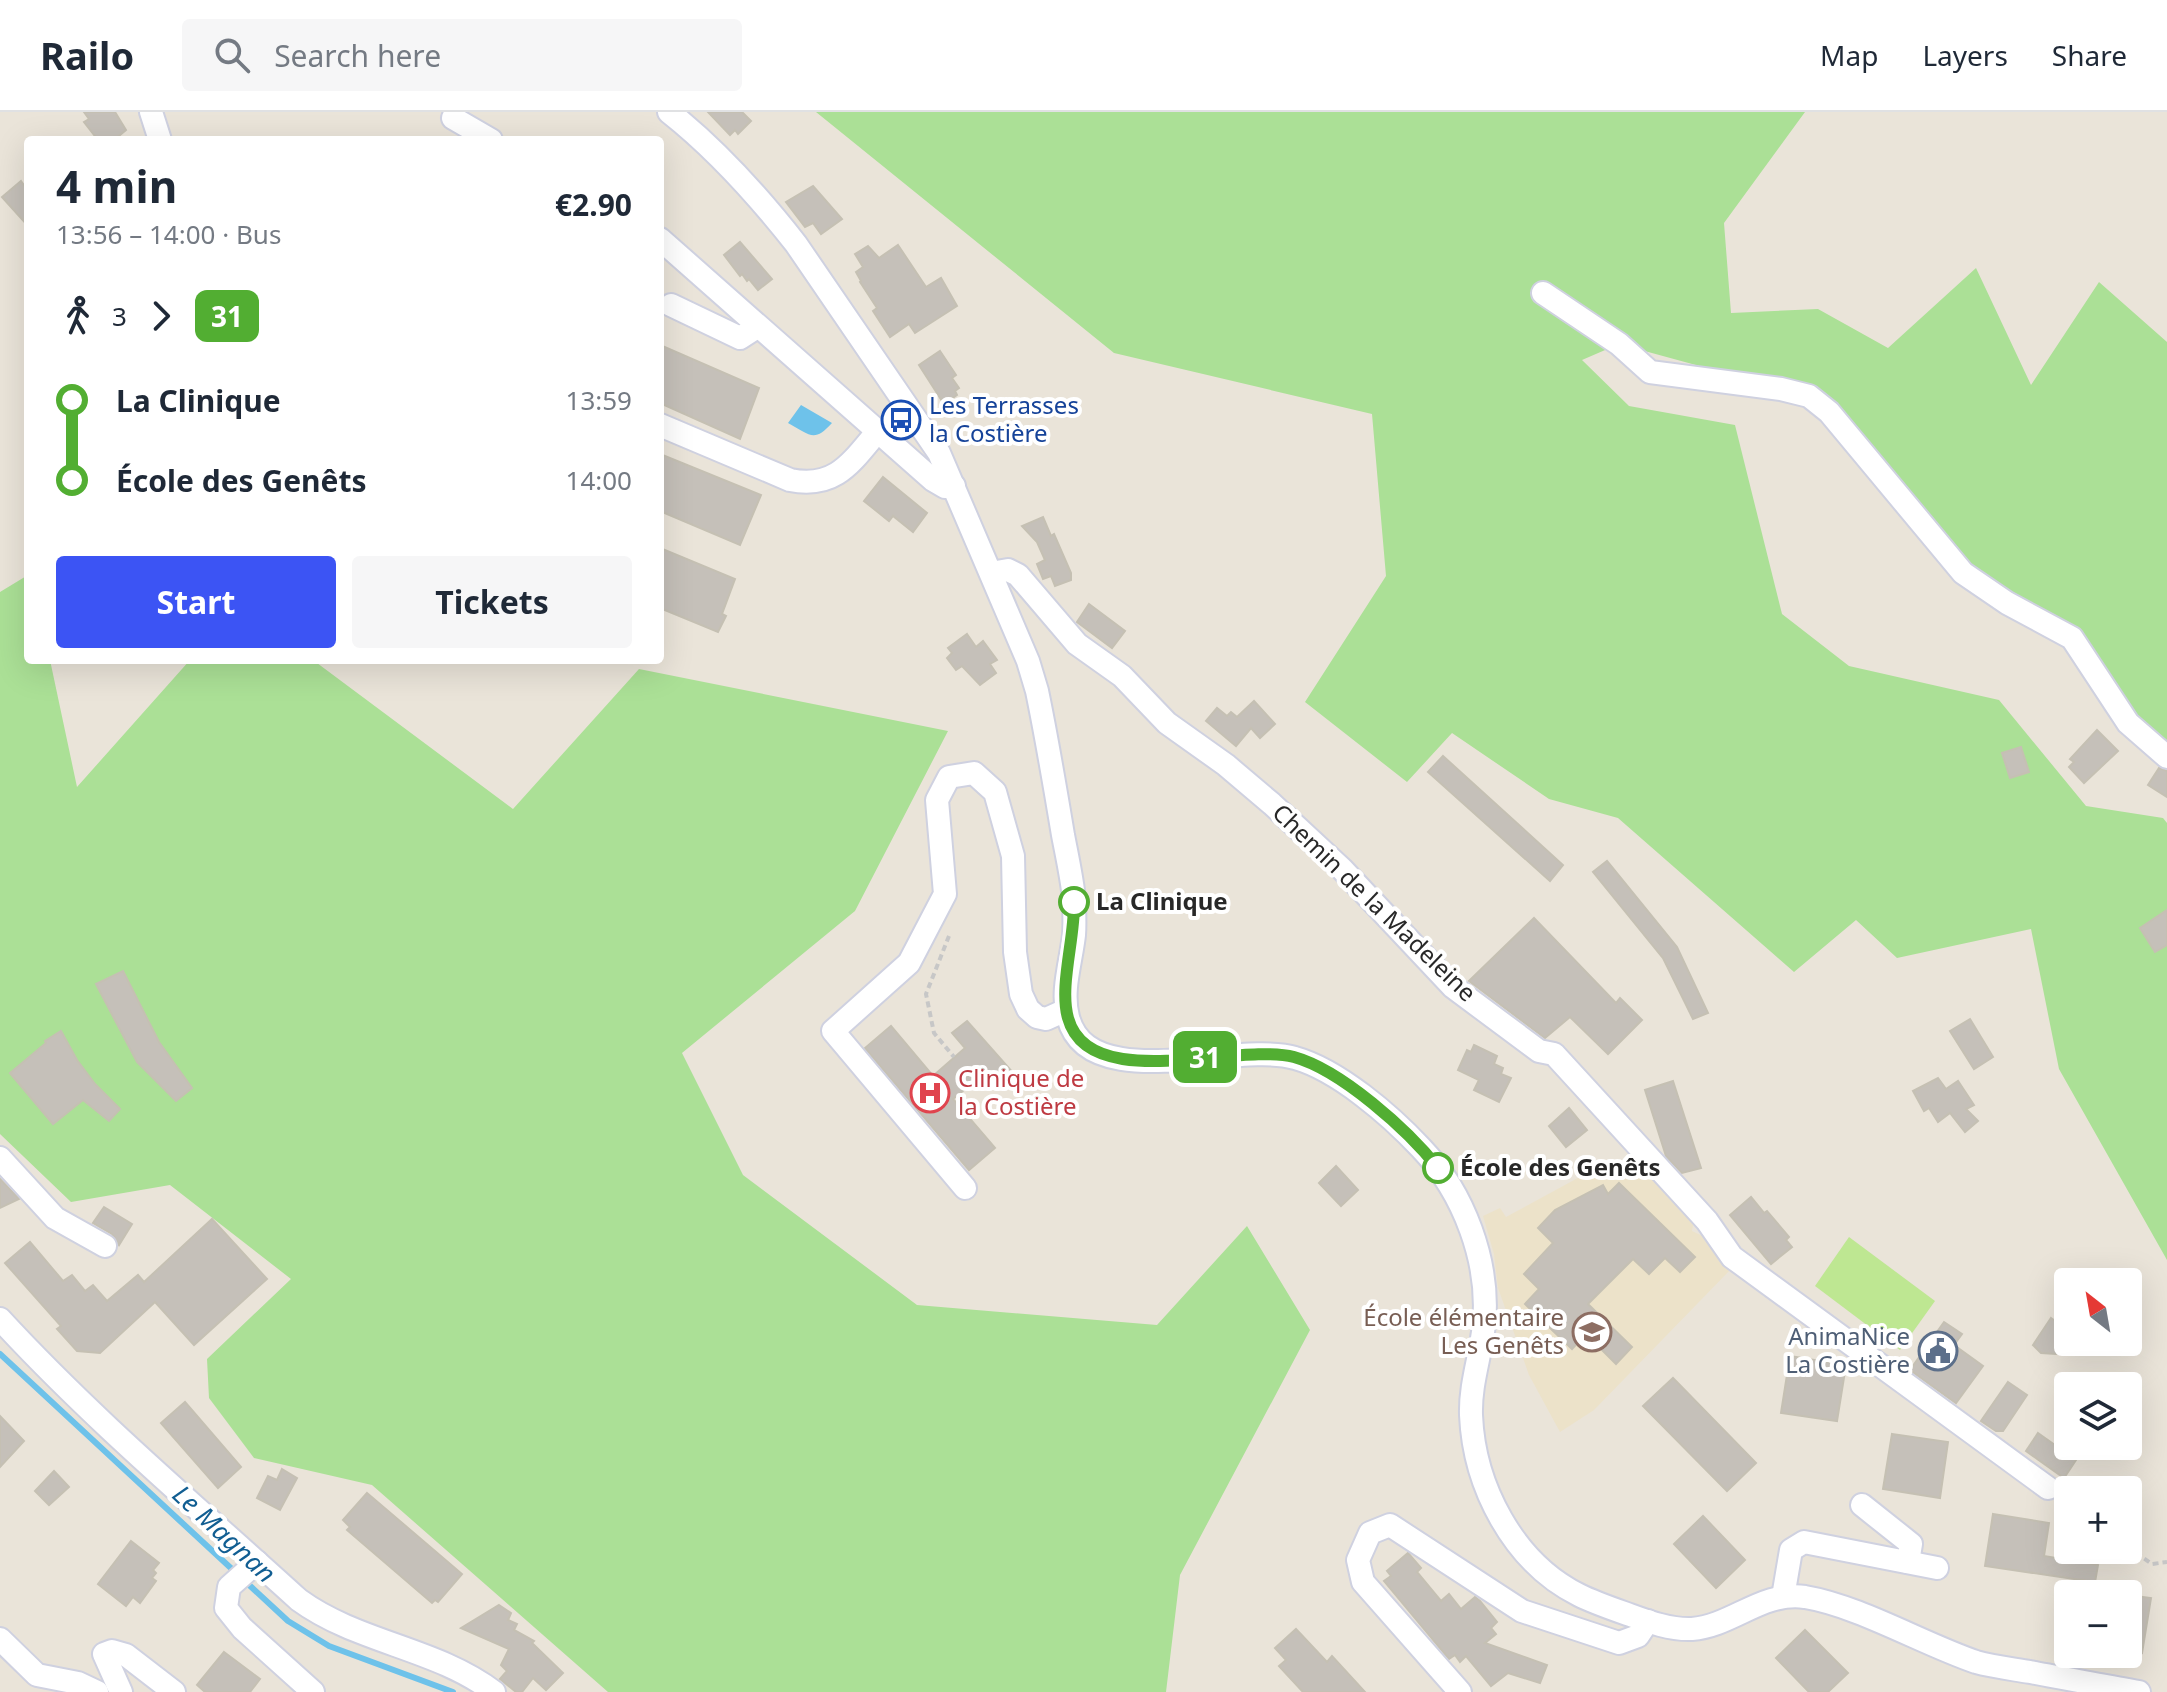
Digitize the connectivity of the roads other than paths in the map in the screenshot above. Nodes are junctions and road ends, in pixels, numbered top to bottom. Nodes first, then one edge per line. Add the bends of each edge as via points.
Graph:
1 (151, 112) edge
2 (669, 112) edge
3 (453, 118) dead end
4 (159, 136) edge
5 (484, 136) edge
6 (664, 243) edge
7 (1543, 293) dead end
8 (671, 305) dead end
9 (757, 327) junction
10 (664, 427) edge
11 (877, 432) junction
12 (954, 486) junction
13 (991, 573) junction
14 (2167, 757) edge
15 (1066, 1010) junction
16 (0, 1158) edge
17 (965, 1188) dead end
18 (105, 1246) dead end
19 (0, 1319) edge
20 (2048, 1488) dead end
21 (1862, 1505) dead end
22 (1908, 1562) junction
23 (251, 1566) junction
24 (1937, 1568) dead end
25 (1783, 1597) junction
26 (1648, 1621) junction
27 (0, 1639) edge
28 (97, 1692) edge
29 (121, 1692) edge
30 (174, 1692) edge
31 (313, 1692) edge
32 (494, 1692) edge
33 (1460, 1692) edge
34 (2139, 1692) edge

1 - 4 street
2 - 12 street via 778,220 914,414
3 - 5 street
6 - 9 street
7 - 14 street via 1619,344 1650,372 1809,396 1829,412 1963,573 2072,638 2128,723
8 - 9 street via 740,338
9 - 11 street
10 - 11 street via 808,483 838,473
11 - 12 street via 938,484
12 - 13 street
13 - 15 street via 1033,677 1050,754 1074,900
13 - 20 street, Chemin de la Madeleine via 1008,570 1018,575 1077,644 1122,676 1167,723 1226,765 1342,869 1453,987 1539,1051 1554,1054 1707,1221 1732,1257
15 - 17 street via 1046,1019 1037,1017 1021,994 1013,856 995,792 974,773 949,777 937,800 945,894 909,963 833,1031
15 - 26 street via 1079,1039 1112,1058 1139,1062 1245,1053 1306,1062 1350,1087 1424,1151 1462,1209 1480,1267 1484,1324 1471,1413 1477,1460 1493,1505 1518,1544 1558,1582
16 - 18 street via 55,1218
19 - 23 street
21 - 22 street via 1911,1544
22 - 24 street
22 - 25 street via 1804,1542 1791,1550
23 - 31 street via 229,1587 226,1608
23 - 32 street via 318,1614 476,1678
25 - 26 street via 1699,1628
25 - 34 street via 1826,1602 1981,1663
26 - 33 street via 1638,1636 1619,1643 1522,1611 1390,1525 1370,1533 1358,1560 1363,1582
27 - 28 street via 37,1675
29 - 30 street via 104,1654 112,1651 126,1655

